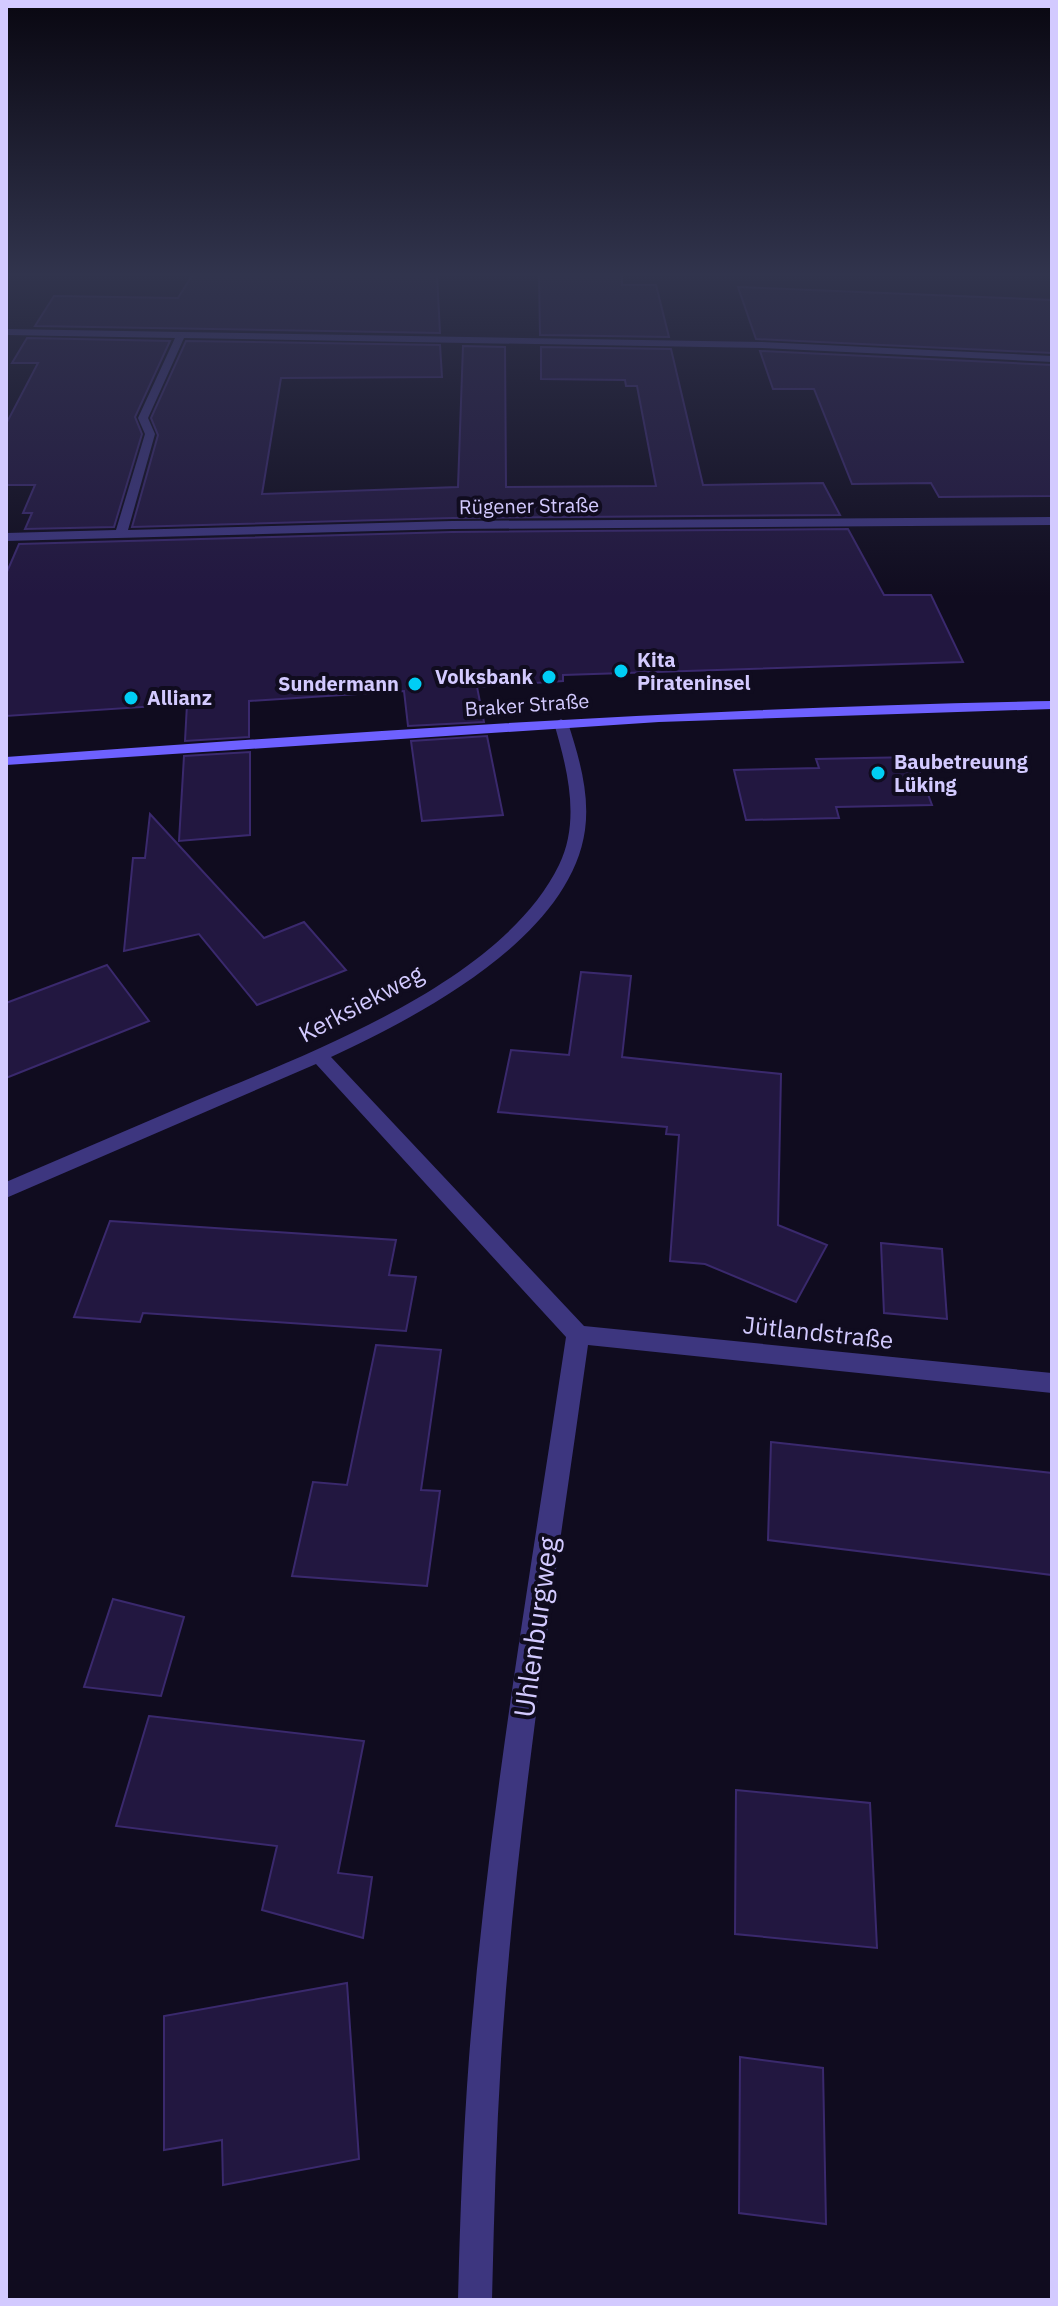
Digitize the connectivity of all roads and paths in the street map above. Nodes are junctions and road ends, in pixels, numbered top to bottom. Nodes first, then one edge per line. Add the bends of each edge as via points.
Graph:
1 (160, 382) edge
2 (1052, 521) edge
3 (121, 533) junction
4 (6, 537) edge
5 (1052, 705) edge
6 (561, 723) junction
7 (6, 761) edge
8 (319, 1056) junction
9 (6, 1190) edge
10 (578, 1335) junction
11 (1052, 1383) edge
12 (475, 2300) edge

1 - 3 street via 143,418 150,434
2 - 3 street, Rügener Straße
3 - 4 street, Rügener Straße
5 - 6 main road, Braker Straße
6 - 7 main road, Braker Straße
6 - 8 street, Kerksiekweg via 577,779 575,833 567,864 533,916 471,971 405,1013
8 - 9 street, Kerksiekweg
8 - 10 street
10 - 11 street, Jütlandstraße
10 - 12 street, Uhlenburgweg via 502,1869 482,2060

